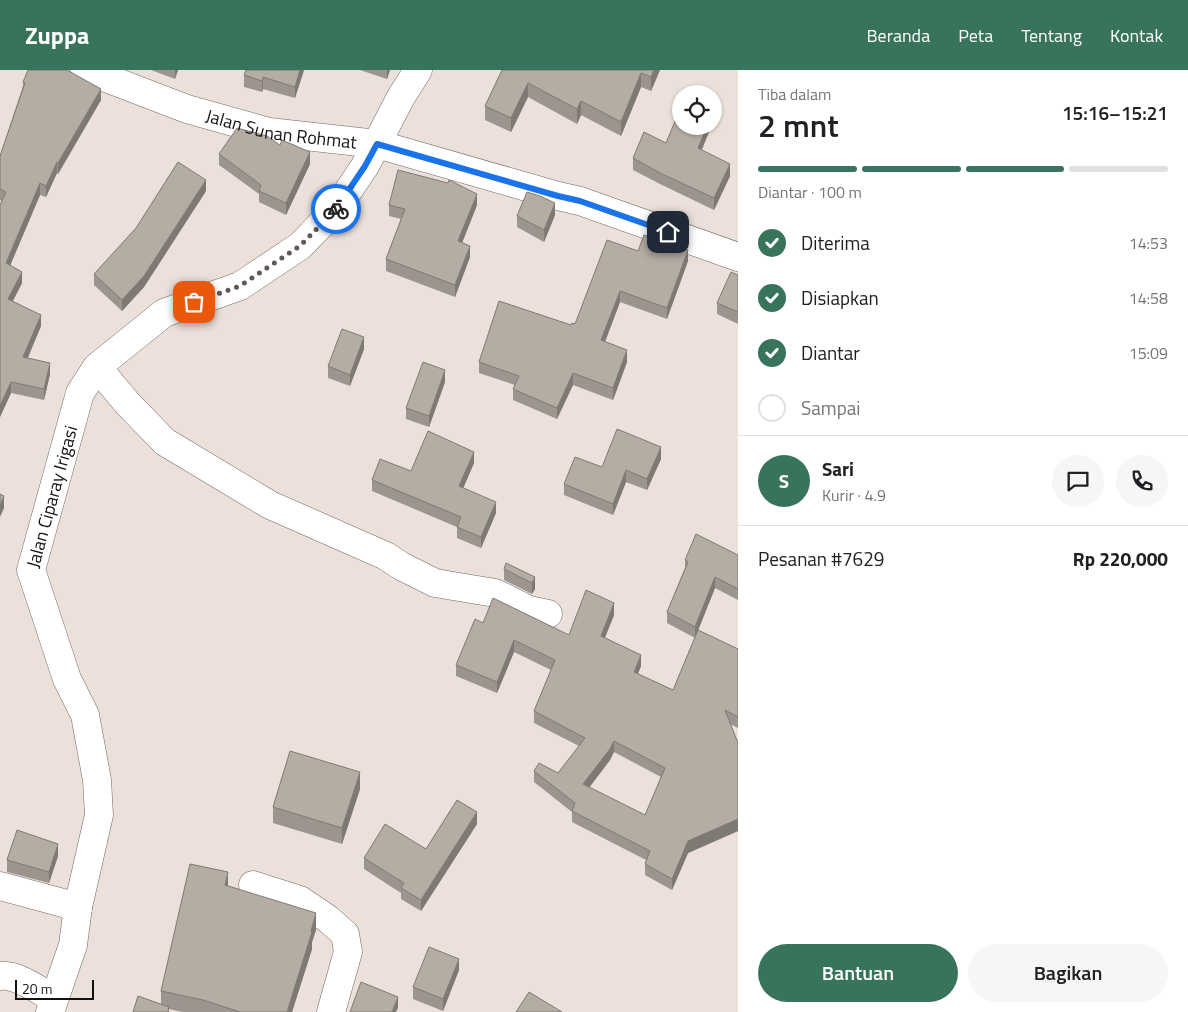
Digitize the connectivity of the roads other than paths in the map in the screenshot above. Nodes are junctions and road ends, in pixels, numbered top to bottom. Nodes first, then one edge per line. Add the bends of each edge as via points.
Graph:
1 (85, 70) edge
2 (418, 70) edge
3 (377, 144) junction
4 (738, 257) edge
5 (97, 367) junction
6 (548, 614) dead end
7 (253, 885) dead end
8 (0, 886) edge
9 (78, 907) junction
10 (0, 976) edge
11 (52, 1006) edge
12 (331, 1012) edge

1 - 3 street, Jalan Sunan Rohmat via 187,109 269,132
2 - 3 street, Jalan Ciparay Irigasi
3 - 4 street, Jalan Sunan Rohmat via 580,201
3 - 5 street, Jalan Ciparay Irigasi via 336,209 300,246 240,286 164,313
5 - 6 street via 165,442 270,505 386,556 435,583 494,594 529,610
5 - 9 street, Jalan Ciparay Irigasi via 80,393 31,570 67,678 85,715 96,780 99,815
7 - 12 street via 300,900 345,934 348,952
8 - 9 street
9 - 11 street, Jalan Ciparay Irigasi via 73,944
10 - 11 street via 18,979

